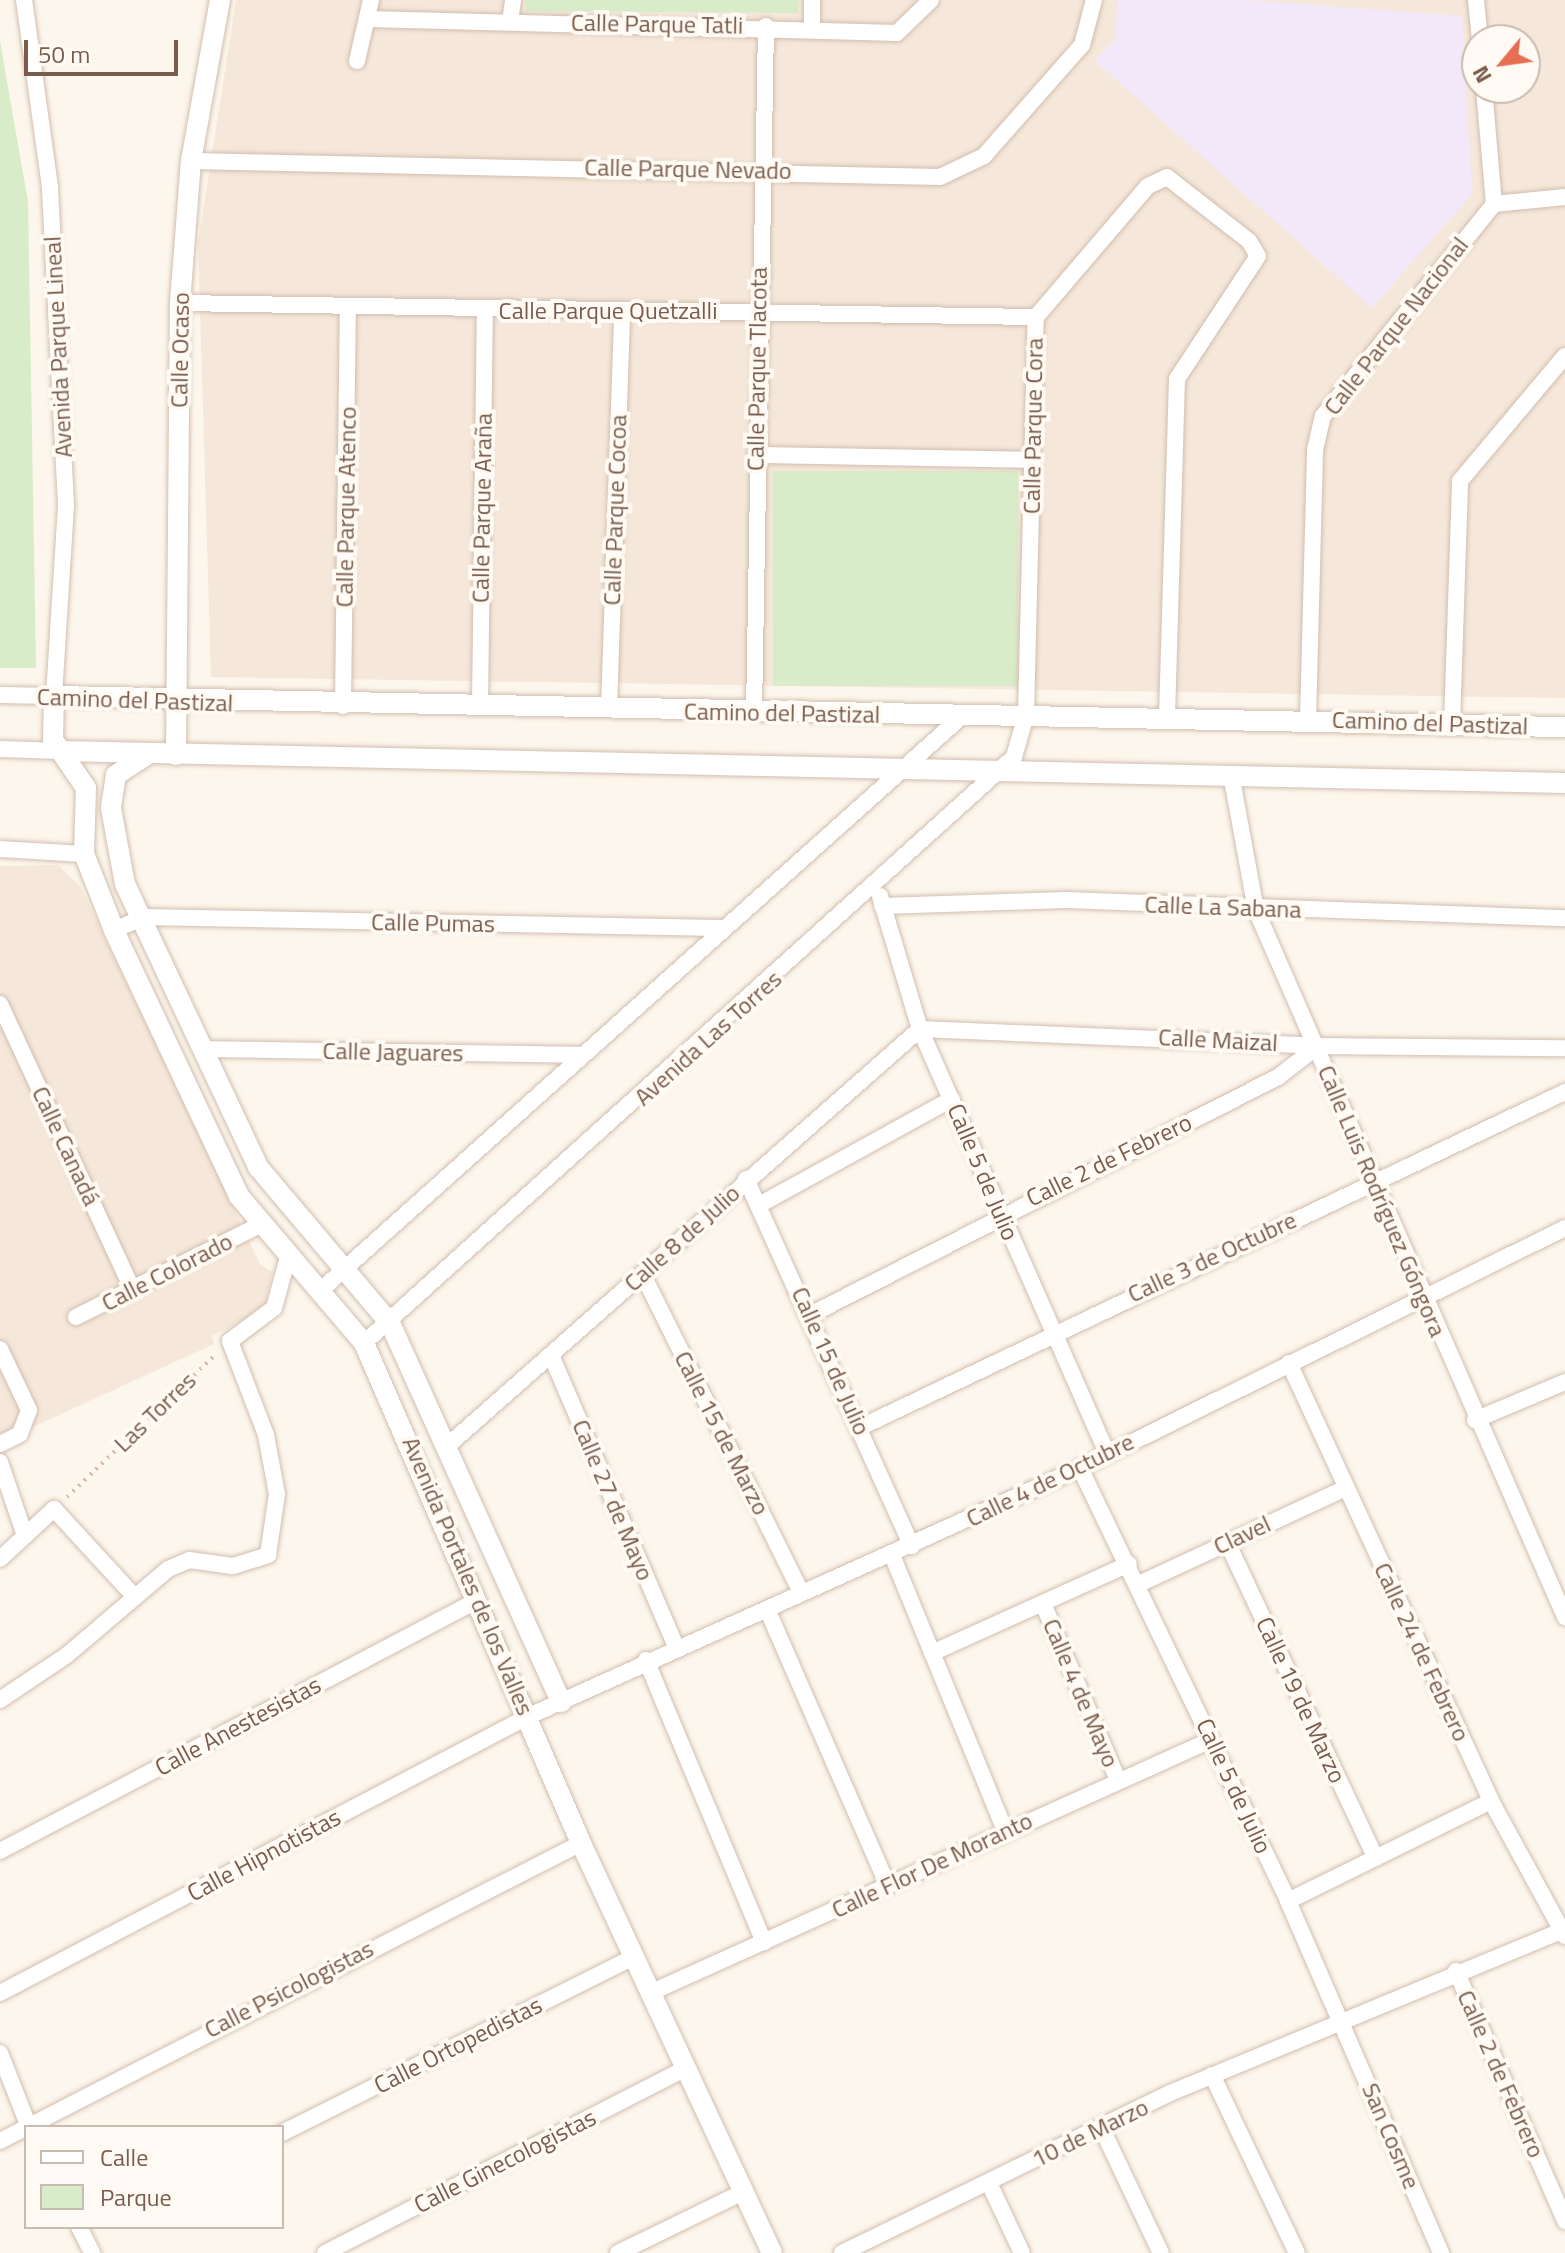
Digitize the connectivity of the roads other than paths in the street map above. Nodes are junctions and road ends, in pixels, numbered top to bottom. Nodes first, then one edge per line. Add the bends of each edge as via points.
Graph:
1 (24, 0) edge
2 (220, 0) edge
3 (371, 0) edge
4 (513, 0) edge
5 (812, 0) edge
6 (931, 0) edge
7 (1094, 0) edge
8 (1476, 0) edge
9 (368, 19) junction
10 (510, 22) junction
11 (1478, 24) edge
12 (766, 26) junction
13 (812, 29) junction
14 (357, 61) dead end
15 (1485, 104) edge
16 (191, 161) junction
17 (761, 170) junction
18 (1565, 197) edge
19 (1494, 204) junction
20 (180, 303) junction
21 (348, 308) junction
22 (485, 310) junction
23 (622, 311) junction
24 (757, 311) junction
25 (1036, 317) junction
26 (1565, 356) edge
27 (756, 455) junction
28 (1033, 460) junction
29 (0, 695) edge
30 (54, 696) junction
31 (175, 704) junction
32 (343, 706) junction
33 (480, 707) junction
34 (609, 709) junction
35 (754, 713) junction
36 (1026, 715) junction
37 (961, 717) junction
38 (1167, 718) junction
39 (1308, 720) junction
40 (1452, 725) junction
41 (1565, 727) edge
42 (0, 749) edge
43 (61, 751) junction
44 (150, 754) junction
45 (176, 755) junction
46 (904, 769) junction
47 (1002, 772) junction
48 (1231, 774) junction
49 (1565, 783) edge
50 (0, 849) edge
51 (84, 854) junction
52 (879, 884) junction
53 (882, 906) junction
54 (1256, 910) junction
55 (144, 917) junction
56 (1565, 918) edge
57 (721, 928) junction
58 (114, 930) junction
59 (0, 1004) edge
60 (920, 1029) junction
61 (1318, 1046) junction
62 (1565, 1048) edge
63 (204, 1049) junction
64 (582, 1055) junction
65 (1565, 1092) edge
66 (952, 1099) junction
67 (746, 1179) junction
68 (1374, 1181) junction
69 (759, 1205) junction
70 (1001, 1212) junction
71 (258, 1226) junction
72 (1565, 1228) edge
73 (288, 1257) junction
74 (348, 1266) junction
75 (643, 1275) junction
76 (132, 1289) junction
77 (321, 1290) junction
78 (1421, 1296) junction
79 (812, 1314) junction
80 (76, 1317) dead end
81 (390, 1323) junction
82 (1051, 1333) junction
83 (364, 1343) junction
84 (0, 1349) edge
85 (551, 1355) junction
86 (1289, 1363) junction
87 (1565, 1382) edge
88 (1475, 1420) junction
89 (861, 1427) junction
90 (0, 1444) edge
91 (446, 1447) junction
92 (1107, 1453) junction
93 (0, 1462) edge
94 (1080, 1468) junction
95 (1346, 1488) junction
96 (25, 1536) junction
97 (1227, 1542) junction
98 (912, 1546) junction
99 (892, 1555) junction
100 (0, 1559) edge
101 (1129, 1564) junction
102 (1139, 1584) junction
103 (801, 1592) junction
104 (134, 1596) junction
105 (476, 1601) junction
106 (1044, 1606) junction
107 (767, 1609) junction
108 (1565, 1617) edge
109 (675, 1645) junction
110 (932, 1653) junction
111 (646, 1660) junction
112 (0, 1700) edge
113 (561, 1702) junction
114 (527, 1717) junction
115 (1211, 1740) junction
116 (1118, 1780) junction
117 (1491, 1801) junction
118 (1005, 1830) junction
119 (581, 1843) junction
120 (0, 1851) edge
121 (1376, 1858) junction
122 (888, 1886) junction
123 (1288, 1901) junction
124 (1564, 1932) edge
125 (764, 1942) junction
126 (633, 1957) junction
127 (1456, 1971) junction
128 (652, 1992) junction
129 (0, 1993) edge
130 (1340, 2020) junction
131 (0, 2053) edge
132 (685, 2069) junction
133 (1212, 2075) junction
134 (28, 2124) edge
135 (24, 2126) edge
136 (1102, 2129) junction
137 (284, 2132) edge
138 (0, 2141) edge
139 (989, 2183) junction
140 (743, 2192) junction
141 (1565, 2221) edge
142 (85, 2229) edge
143 (92, 2253) edge
144 (325, 2253) edge
145 (618, 2253) edge
146 (772, 2253) edge
147 (842, 2253) edge
148 (1022, 2253) edge
149 (1161, 2253) edge
150 (1297, 2253) edge
151 (1441, 2253) edge

1 - 30 street, Avenida Parque Lineal via 50,187 66,505
2 - 16 street, Calle Ocaso
3 - 9 street
4 - 10 street
5 - 13 street
6 - 13 street, Calle Parque Tatli via 901,33
7 - 17 street, Calle Parque Nevado via 1082,45 961,172
8 - 11 street
9 - 10 street, Calle Parque Tatli
9 - 14 street
10 - 12 street, Calle Parque Tatli
12 - 13 street, Calle Parque Tatli
12 - 17 street, Calle Parque Tlacota
15 - 19 street
16 - 17 street, Calle Parque Nevado
16 - 20 street, Calle Ocaso
17 - 24 street, Calle Parque Tlacota
18 - 19 street
19 - 39 street, Calle Parque Nacional via 1323,416 1315,450
20 - 21 street, Calle Parque Quetzalli
20 - 31 street, Calle Ocaso
21 - 22 street, Calle Parque Quetzalli
21 - 32 street, Calle Parque Atenco
22 - 23 street, Calle Parque Quetzalli
22 - 33 street, Calle Parque Araña
23 - 24 street, Calle Parque Quetzalli
23 - 34 street, Calle Parque Cocoa
24 - 25 street, Calle Parque Quetzalli
24 - 27 street, Calle Parque Tlacota
25 - 28 street, Calle Parque Cora
25 - 38 street, Calle Parque Cora via 1158,178 1174,180 1256,252 1253,270 1177,379
26 - 40 street via 1460,481
27 - 28 street
27 - 35 street, Calle Parque Tlacota
28 - 36 street, Calle Parque Cora
29 - 30 street, Camino del Pastizal
30 - 31 street, Camino del Pastizal
30 - 43 street via 50,722
31 - 32 street, Camino del Pastizal
31 - 45 street, Calle Ocaso
32 - 33 street, Camino del Pastizal
33 - 34 street, Camino del Pastizal
34 - 35 street, Camino del Pastizal
35 - 37 street, Camino del Pastizal
36 - 37 street, Camino del Pastizal
36 - 38 street, Camino del Pastizal
36 - 47 street, Avenida Las Torres via 1020,743
37 - 46 street
38 - 39 street, Camino del Pastizal
39 - 40 street, Camino del Pastizal
40 - 41 street, Camino del Pastizal
42 - 43 street
43 - 44 street
43 - 51 street via 86,788
44 - 45 street
44 - 55 street, Avenida Portales de los Valles via 116,775 111,808 125,884
45 - 46 street
46 - 47 street
46 - 57 street
47 - 48 street
47 - 52 street, Avenida Las Torres
48 - 49 street
48 - 54 street, Calle Luis Rodríguez Góngora
50 - 51 street
51 - 58 street, Avenida Portales de los Valles
52 - 53 street, Calle 5 de Julio
52 - 81 street, Avenida Las Torres
53 - 54 street, Calle La Sabana via 1066,900
53 - 60 street, Calle 5 de Julio
54 - 56 street, Calle La Sabana
54 - 61 street, Calle Luis Rodríguez Góngora
55 - 57 street, Calle Pumas
55 - 58 street
55 - 63 street, Avenida Portales de los Valles
57 - 64 street
58 - 71 street, Avenida Portales de los Valles
59 - 76 street, Calle Canadá
60 - 61 street, Calle Maizal
60 - 66 street, Calle 5 de Julio
60 - 67 street, Calle 8 de Julio
61 - 62 street, Calle Maizal
61 - 68 street, Calle Luis Rodríguez Góngora
61 - 70 street, Calle 2 de Febrero via 1278,1077
63 - 64 street, Calle Jaguares
63 - 74 street, Avenida Portales de los Valles via 258,1167 306,1228
64 - 74 street
65 - 68 street, Calle 3 de Octubre
66 - 69 street
66 - 70 street, Calle 5 de Julio
67 - 69 street, Calle 15 de Julio
67 - 75 street, Calle 8 de Julio
68 - 78 street, Calle Luis Rodríguez Góngora
68 - 82 street, Calle 3 de Octubre
69 - 79 street, Calle 15 de Julio
70 - 79 street, Calle 2 de Febrero
70 - 82 street, Calle 5 de Julio
71 - 73 street, Avenida Portales de los Valles
71 - 76 street, Calle Colorado
72 - 78 street, Calle 4 de Octubre
73 - 77 street, Avenida Portales de los Valles
73 - 104 street via 274,1308 230,1341 277,1494 268,1555 233,1566 189,1560
74 - 77 street
74 - 81 street, Avenida Portales de los Valles
75 - 85 street, Calle 8 de Julio
75 - 103 street, Calle 15 de Marzo
76 - 80 street, Calle Colorado
77 - 83 street, Avenida Portales de los Valles
78 - 86 street, Calle 4 de Octubre
78 - 88 street, Calle Luis Rodríguez Góngora
79 - 89 street, Calle 15 de Julio
81 - 83 street, Avenida Las Torres
81 - 91 street, Avenida Portales de los Valles
82 - 89 street, Calle 3 de Octubre
82 - 92 street, Calle 5 de Julio
83 - 105 street, Avenida Portales de los Valles
84 - 90 street via 24,1396 28,1425
85 - 91 street, Calle 8 de Julio
85 - 109 street, Calle 27 de Mayo
86 - 92 street, Calle 4 de Octubre
86 - 95 street, Calle 24 de Febrero
87 - 88 street
88 - 108 street, Calle Luis Rodríguez Góngora
89 - 98 street, Calle 15 de Julio
91 - 113 street, Avenida Portales de los Valles
92 - 94 street, Calle 4 de Octubre
93 - 96 street
94 - 98 street, Calle 4 de Octubre
94 - 101 street, Calle 5 de Julio
95 - 97 street, Clavel
95 - 117 street, Calle 24 de Febrero
96 - 100 street
96 - 104 street via 54,1509
97 - 102 street, Clavel
97 - 121 street, Calle 19 de Marzo
98 - 99 street, Calle 4 de Octubre
99 - 103 street, Calle 4 de Octubre
99 - 110 street
101 - 102 street, Calle 5 de Julio
101 - 106 street
102 - 115 street, Calle 5 de Julio
103 - 107 street, Calle 4 de Octubre
104 - 112 street
105 - 114 street, Avenida Portales de los Valles
105 - 120 street, Calle Anestesistas
106 - 110 street
106 - 116 street, Calle 4 de Mayo
107 - 109 street, Calle 4 de Octubre
107 - 122 street
109 - 111 street, Calle 4 de Octubre
110 - 118 street
111 - 113 street, Calle 4 de Octubre
111 - 125 street
113 - 114 street, Calle 4 de Octubre
114 - 119 street, Avenida Portales de los Valles
114 - 129 street, Calle Hipnotistas
115 - 116 street, Calle Flor De Moranto
115 - 123 street, Calle 5 de Julio
116 - 118 street, Calle Flor De Moranto
117 - 121 street
117 - 124 street, Calle 24 de Febrero
118 - 122 street, Calle Flor De Moranto
119 - 126 street, Avenida Portales de los Valles
119 - 134 street, Calle Psicologistas
121 - 123 street
122 - 125 street, Calle Flor De Moranto
123 - 130 street, Calle 5 de Julio
124 - 127 street
125 - 128 street, Calle Flor De Moranto
126 - 128 street, Avenida Portales de los Valles
126 - 137 street, Calle Ortopedistas
127 - 130 street
127 - 141 street, Calle 2 de Febrero
128 - 132 street, Avenida Portales de los Valles
130 - 133 street, 10 de Marzo
130 - 151 street, San Cosme
131 - 134 street
132 - 140 street, Avenida Portales de los Valles
132 - 144 street, Calle Ginecologistas
133 - 136 street, 10 de Marzo
133 - 150 street
135 - 138 street, Calle Psicologistas
136 - 139 street, 10 de Marzo
136 - 149 street
139 - 147 street, 10 de Marzo
139 - 148 street
140 - 145 street
140 - 146 street, Avenida Portales de los Valles
142 - 143 street

